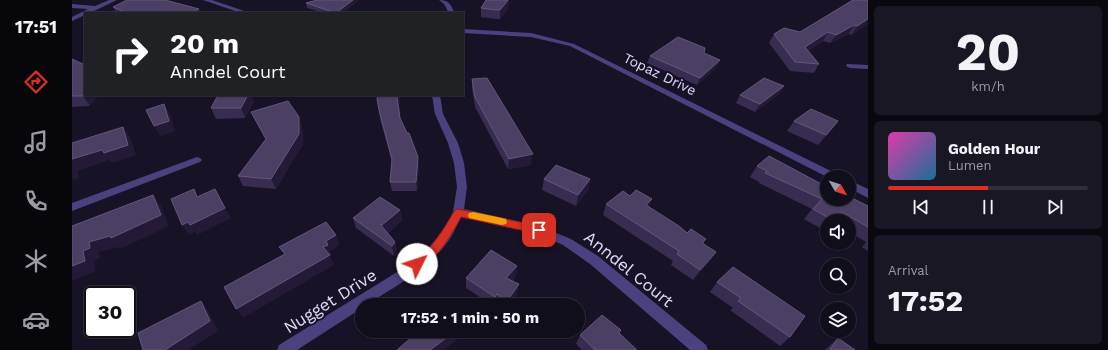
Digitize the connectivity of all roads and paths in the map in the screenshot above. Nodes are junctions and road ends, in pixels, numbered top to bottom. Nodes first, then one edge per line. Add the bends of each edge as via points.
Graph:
1 (114, 0) edge
2 (206, 0) edge
3 (442, 0) edge
4 (72, 6) edge
5 (94, 8) junction
6 (86, 12) edge
7 (244, 12) edge
8 (451, 12) edge
9 (84, 13) edge
10 (72, 19) edge
11 (464, 31) edge
12 (850, 66) dead end
13 (868, 67) edge
14 (436, 96) edge
15 (197, 160) dead end
16 (821, 170) edge
17 (856, 188) edge
18 (868, 194) edge
19 (72, 207) edge
20 (458, 212) junction
21 (284, 350) edge
22 (701, 350) edge

1 - 5 street
2 - 7 street
3 - 8 street
4 - 5 street
5 - 6 street
9 - 10 street
11 - 16 street, Topaz Drive via 523,33 556,39
12 - 13 street
14 - 20 street, Nugget Drive via 439,114 459,162 462,187
15 - 19 street
17 - 18 street
20 - 21 street, Nugget Drive via 447,234 429,255 406,273
20 - 22 street, Anndel Court via 539,230 567,242 594,260

